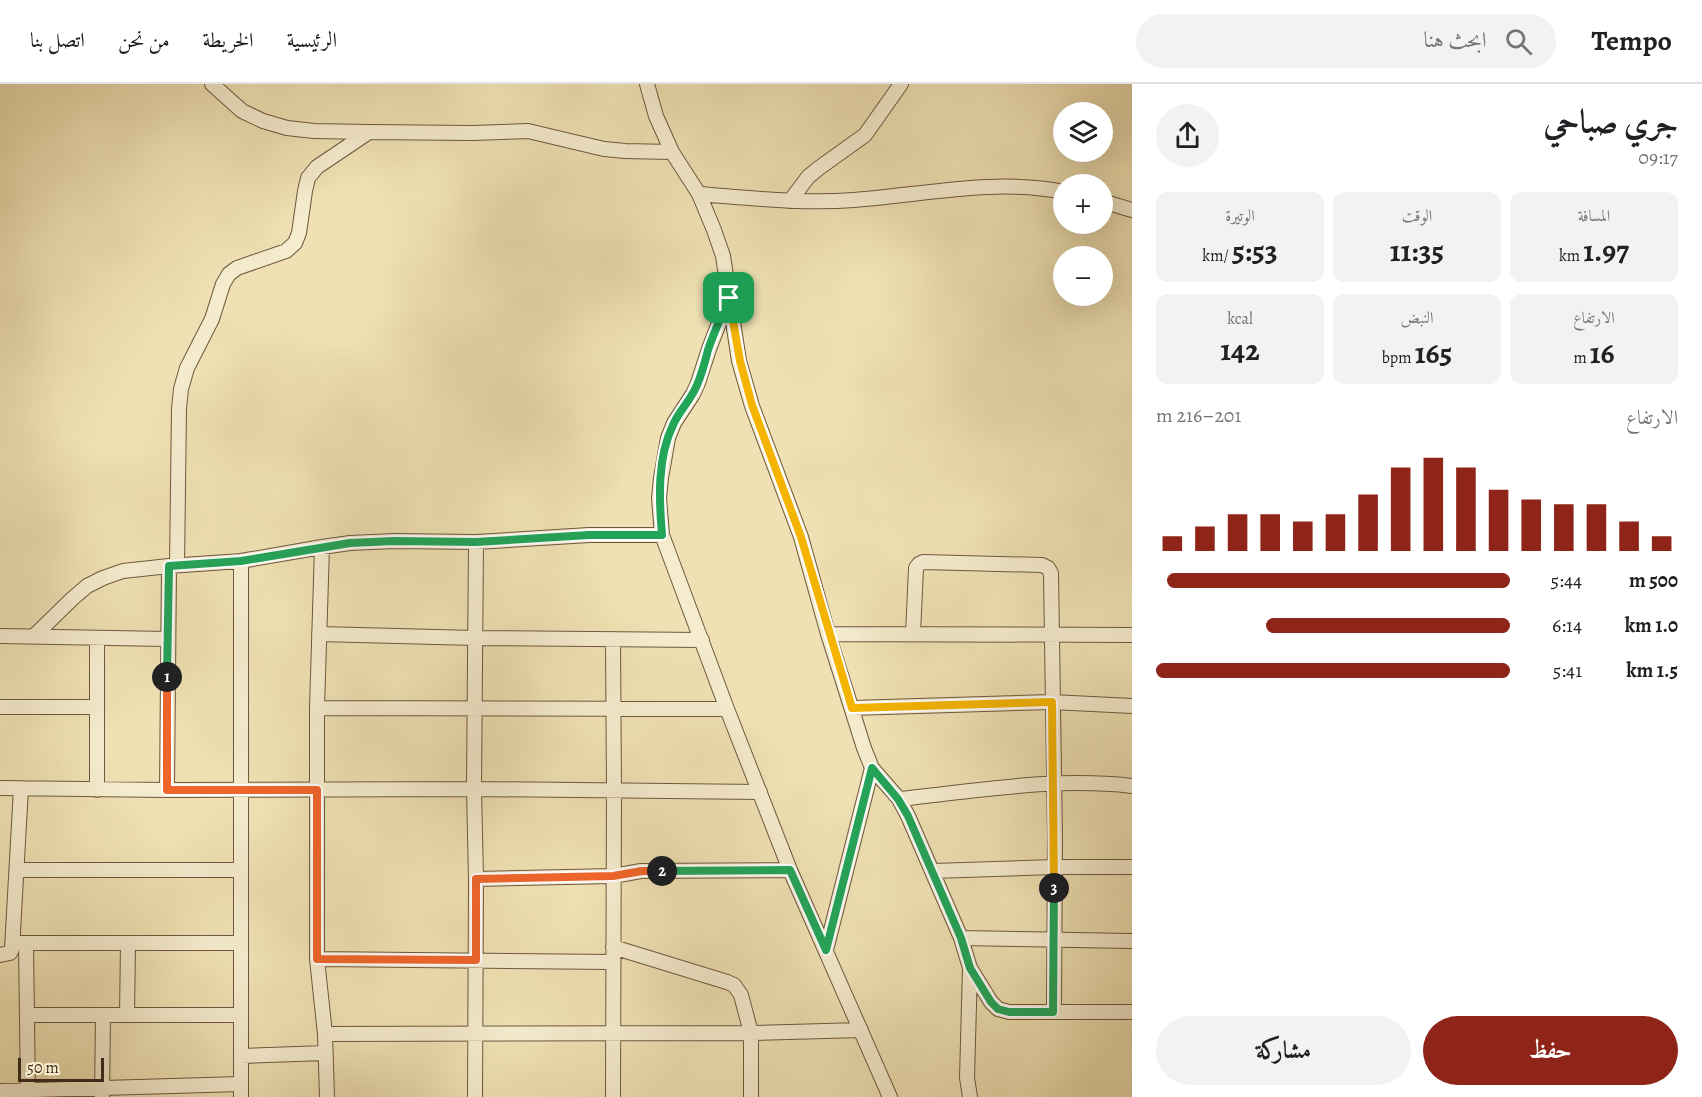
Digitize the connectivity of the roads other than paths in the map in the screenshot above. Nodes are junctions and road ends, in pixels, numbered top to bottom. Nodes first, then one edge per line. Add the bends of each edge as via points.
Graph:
1 (212, 84) edge
2 (647, 84) edge
3 (902, 84) edge
4 (369, 132) junction
5 (672, 152) junction
6 (1053, 190) edge
7 (699, 194) junction
8 (790, 201) junction
9 (1113, 204) edge
10 (1132, 210) edge
11 (729, 298) junction
12 (662, 535) junction
13 (476, 542) junction
14 (322, 547) junction
15 (241, 561) junction
16 (173, 565) junction
17 (319, 634) junction
18 (828, 634) junction
19 (913, 634) junction
20 (1051, 635) junction
21 (1132, 635) edge
22 (0, 636) edge
23 (34, 636) junction
24 (97, 638) junction
25 (475, 638) junction
26 (167, 639) junction
27 (612, 639) junction
28 (702, 640) junction
29 (1052, 702) junction
30 (1132, 706) edge
31 (0, 707) edge
32 (96, 708) junction
33 (317, 708) junction
34 (852, 708) junction
35 (474, 709) junction
36 (613, 709) junction
37 (727, 709) junction
38 (872, 768) junction
39 (1053, 783) junction
40 (1132, 786) edge
41 (0, 788) edge
42 (21, 788) junction
43 (240, 789) junction
44 (474, 789) junction
45 (97, 790) junction
46 (167, 790) junction
47 (317, 790) junction
48 (614, 791) junction
49 (760, 792) junction
50 (898, 799) junction
51 (1054, 867) junction
52 (1132, 867) edge
53 (17, 870) junction
54 (240, 870) junction
55 (790, 870) junction
56 (933, 871) junction
57 (613, 876) junction
58 (476, 879) junction
59 (961, 938) junction
60 (1054, 941) junction
61 (1132, 941) edge
62 (20, 943) junction
63 (128, 943) junction
64 (240, 943) junction
65 (613, 947) junction
66 (826, 950) junction
67 (0, 955) edge
68 (317, 959) junction
69 (476, 960) junction
70 (613, 962) junction
71 (970, 968) junction
72 (1053, 1012) junction
73 (1132, 1012) edge
74 (27, 1015) junction
75 (103, 1015) junction
76 (127, 1015) junction
77 (241, 1015) junction
78 (861, 1030) junction
79 (751, 1033) junction
80 (325, 1034) junction
81 (614, 1034) junction
82 (476, 1035) junction
83 (325, 1053) junction
84 (241, 1056) junction
85 (0, 1090) edge
86 (241, 1090) edge
87 (157, 1092) edge
88 (102, 1093) edge
89 (28, 1094) edge
90 (327, 1097) edge
91 (475, 1097) edge
92 (613, 1097) edge
93 (751, 1097) edge
94 (890, 1097) edge
95 (970, 1097) edge

1 - 4 street via 242,111 263,121 314,132
2 - 5 street
3 - 8 street via 865,135 808,177
4 - 5 street via 528,131 604,149
4 - 16 street via 317,167 308,178 295,243 286,251 237,268 223,284 181,389
5 - 7 street
6 - 8 street via 1007,186 854,200
7 - 8 street
7 - 11 street via 723,256
9 - 10 street
11 - 12 street via 698,383 668,438 659,498
11 - 18 street via 752,405 801,537
12 - 13 street
12 - 28 street
13 - 14 street via 394,541
13 - 25 street
14 - 15 street
14 - 17 street
15 - 16 street
15 - 43 street
16 - 23 street via 123,572 87,586
16 - 26 street
17 - 25 street
17 - 33 street
18 - 19 street
18 - 34 street
19 - 20 street
19 - 20 street via 916,568 923,562 1048,568
20 - 21 street
20 - 29 street
22 - 23 street
23 - 24 street
24 - 26 street
24 - 32 street
25 - 27 street
25 - 35 street
26 - 46 street
27 - 28 street
27 - 36 street
28 - 37 street
29 - 30 street
29 - 34 street
29 - 39 street
31 - 32 street
32 - 45 street
33 - 35 street
33 - 47 street
34 - 38 street
35 - 36 street
35 - 44 street
36 - 37 street
36 - 48 street
37 - 49 street
38 - 50 street
38 - 66 street
39 - 40 street
39 - 50 street
39 - 51 street
41 - 42 street
42 - 45 street
42 - 53 street
43 - 46 street
43 - 47 street
43 - 54 street
44 - 47 street
44 - 48 street
44 - 58 street
45 - 46 street
47 - 68 street
48 - 49 street
48 - 57 street
49 - 55 street
50 - 56 street
51 - 52 street
51 - 56 street
51 - 60 street
53 - 54 street
53 - 62 street
54 - 64 street
55 - 57 street via 642,871
55 - 66 street
56 - 59 street
57 - 58 street
57 - 65 street
58 - 69 street
59 - 60 street
59 - 71 street
60 - 61 street
60 - 72 street
62 - 63 street
62 - 67 street via 10,953
62 - 74 street
63 - 64 street
63 - 76 street
64 - 77 street
65 - 70 street
65 - 79 street via 734,985 741,994
66 - 78 street
68 - 69 street
68 - 80 street
69 - 70 street
69 - 82 street
70 - 81 street
71 - 72 street via 998,1009
71 - 95 street
72 - 73 street
74 - 75 street
74 - 89 street
75 - 76 street
75 - 88 street
76 - 77 street
77 - 84 street
78 - 79 street
78 - 94 street
79 - 81 street
79 - 93 street
80 - 82 street
80 - 83 street
81 - 82 street
81 - 92 street
82 - 91 street
83 - 84 street
83 - 90 street
84 - 86 street
85 - 89 street
86 - 87 street
87 - 88 street
88 - 89 street

